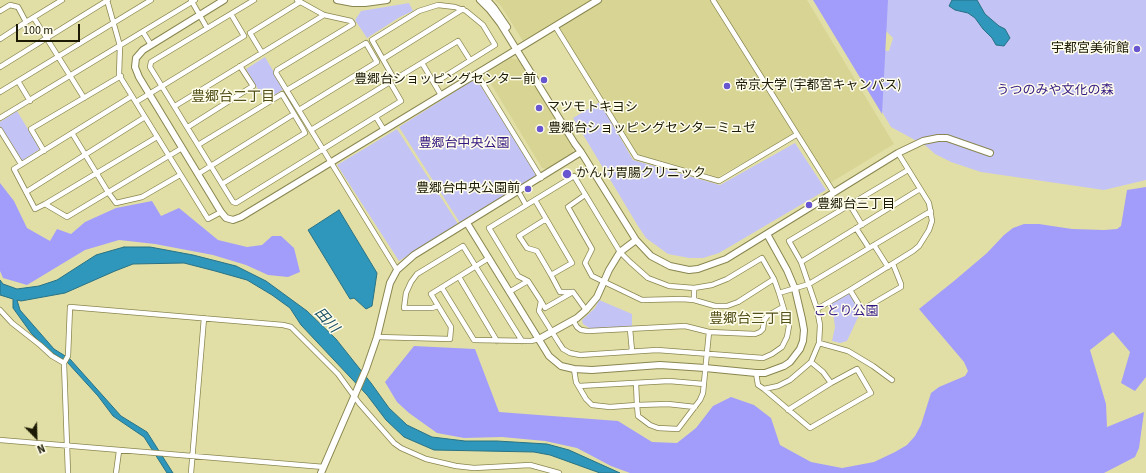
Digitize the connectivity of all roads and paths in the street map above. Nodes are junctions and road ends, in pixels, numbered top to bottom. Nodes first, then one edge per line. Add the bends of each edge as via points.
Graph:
1 (62, 0) edge
2 (108, 0) edge
3 (151, 0) edge
4 (224, 0) edge
5 (254, 0) edge
6 (337, 0) edge
7 (387, 0) edge
8 (480, 0) edge
9 (486, 0) edge
10 (598, 0) edge
11 (713, 0) edge
12 (192, 1) edge
13 (299, 1) edge
14 (463, 9) junction
15 (0, 11) edge
16 (231, 14) junction
17 (199, 15) junction
18 (324, 15) junction
19 (34, 18) junction
20 (26, 22) junction
21 (114, 23) junction
22 (555, 26) junction
23 (208, 28) junction
24 (143, 32) junction
25 (47, 38) junction
26 (0, 39) edge
27 (151, 45) junction
28 (120, 46) junction
29 (519, 48) junction
30 (262, 53) junction
31 (58, 56) junction
32 (383, 60) junction
33 (470, 60) junction
34 (422, 63) junction
35 (240, 66) junction
36 (0, 67) edge
37 (476, 74) junction
38 (70, 76) junction
39 (120, 76) junction
40 (18, 81) junction
41 (434, 83) junction
42 (162, 87) junction
43 (287, 90) junction
44 (0, 92) edge
45 (150, 94) junction
46 (442, 95) junction
47 (132, 96) junction
48 (84, 98) junction
49 (30, 101) junction
50 (136, 102) junction
51 (175, 106) junction
52 (299, 110) junction
53 (294, 114) junction
54 (145, 117) junction
55 (376, 117) junction
56 (0, 118) edge
57 (188, 127) junction
58 (0, 130) edge
59 (311, 130) junction
60 (384, 130) junction
61 (72, 133) junction
62 (796, 135) junction
63 (157, 137) junction
64 (198, 145) junction
65 (182, 148) junction
66 (324, 149) junction
67 (44, 150) junction
68 (581, 152) junction
69 (898, 153) junction
70 (990, 153) dead end
71 (85, 154) junction
72 (169, 156) junction
73 (331, 163) junction
74 (21, 164) junction
75 (211, 166) junction
76 (908, 170) junction
77 (97, 174) junction
78 (198, 174) junction
79 (180, 175) junction
80 (540, 178) junction
81 (222, 184) junction
82 (920, 189) junction
83 (518, 191) junction
84 (26, 192) junction
85 (108, 192) junction
86 (834, 193) junction
87 (585, 195) junction
88 (536, 200) junction
89 (45, 204) junction
90 (526, 205) junction
91 (850, 205) junction
92 (931, 211) junction
93 (221, 212) junction
94 (546, 219) junction
95 (467, 223) junction
96 (862, 225) junction
97 (856, 228) junction
98 (767, 234) junction
99 (636, 240) junction
100 (874, 245) junction
101 (869, 248) junction
102 (620, 252) junction
103 (489, 258) junction
104 (801, 262) junction
105 (893, 264) junction
106 (476, 266) junction
107 (888, 267) junction
108 (397, 270) junction
109 (551, 275) junction
110 (459, 277) junction
111 (774, 279) junction
112 (528, 281) junction
113 (605, 282) junction
114 (809, 284) junction
115 (442, 288) junction
116 (694, 288) junction
117 (795, 289) junction
118 (850, 290) junction
119 (510, 292) junction
120 (573, 292) junction
121 (779, 293) junction
122 (694, 300) junction
123 (541, 301) junction
124 (438, 306) junction
125 (783, 307) junction
126 (0, 310) edge
127 (586, 310) junction
128 (817, 310) junction
129 (204, 318) junction
130 (573, 320) junction
131 (630, 329) junction
132 (709, 332) junction
133 (552, 333) junction
134 (377, 337) junction
135 (539, 339) junction
136 (497, 341) junction
137 (522, 341) junction
138 (819, 343) junction
139 (632, 352) junction
140 (706, 353) junction
141 (811, 362) junction
142 (64, 363) junction
143 (705, 368) junction
144 (574, 370) junction
145 (756, 373) junction
146 (892, 380) dead end
147 (636, 383) junction
148 (831, 383) junction
149 (704, 384) junction
150 (579, 386) junction
151 (764, 389) junction
152 (354, 395) junction
153 (637, 405) junction
154 (695, 407) junction
155 (788, 410) junction
156 (0, 440) edge
157 (67, 447) junction
158 (119, 451) junction
159 (192, 457) junction
160 (324, 467) junction
161 (68, 473) edge
162 (116, 473) edge
163 (191, 473) edge
164 (321, 473) edge
165 (559, 473) edge

1 - 19 street
2 - 21 street
2 - 25 street
3 - 21 street
4 - 17 street
5 - 16 street
6 - 7 street via 364,3
8 - 29 street via 495,15
9 - 29 street via 499,14
10 - 22 street
11 - 62 street
12 - 17 street
12 - 24 street
13 - 18 street
13 - 30 street via 250,33
14 - 32 street
14 - 32 street via 438,5 419,11 372,40
14 - 33 street via 483,25 494,45
15 - 20 street via 10,5 18,7
16 - 23 street
16 - 42 street via 244,36
17 - 23 street
17 - 27 street
18 - 30 street
18 - 43 street via 351,20 353,24 277,70 276,73
19 - 20 street
19 - 25 street
20 - 26 street
21 - 28 street
21 - 31 street
22 - 29 street
22 - 62 street via 636,157 719,181
23 - 42 street via 151,62 150,67
24 - 27 street
24 - 28 street
25 - 31 street
25 - 36 street
27 - 45 street via 136,58 135,67
28 - 38 street
28 - 39 street
29 - 37 street
29 - 68 street
30 - 35 street
31 - 38 street
31 - 40 street
32 - 34 street via 393,77 397,78
33 - 34 street via 458,41
33 - 41 street
34 - 41 street
35 - 51 street
35 - 57 street via 253,86
37 - 46 street
37 - 80 street
38 - 48 street
38 - 49 street
39 - 47 street
39 - 48 street
40 - 44 street
40 - 49 street
41 - 46 street
42 - 45 street
42 - 51 street
43 - 52 street
43 - 52 street via 366,43 377,62
45 - 50 street
45 - 65 street
46 - 60 street
47 - 50 street
47 - 61 street
48 - 67 street via 31,129
49 - 56 street
50 - 54 street
51 - 57 street
52 - 59 street
53 - 64 street via 282,94
53 - 75 street
53 - 81 street via 305,133
54 - 63 street
54 - 71 street
55 - 59 street via 401,101 390,82
55 - 60 street
55 - 66 street
57 - 64 street
58 - 74 street
59 - 66 street
60 - 73 street
61 - 67 street
61 - 71 street
62 - 86 street
63 - 72 street
63 - 77 street
64 - 75 street
65 - 72 street
65 - 78 street
66 - 73 street
66 - 81 street via 236,203
67 - 74 street
68 - 80 street
68 - 99 street
69 - 70 street via 923,140 938,138 955,140
69 - 76 street
69 - 86 street
71 - 77 street
71 - 84 street
72 - 79 street
72 - 85 street
73 - 93 street via 241,217 233,220 226,218
73 - 108 street
74 - 84 street via 14,169
75 - 78 street
75 - 81 street
76 - 82 street
76 - 91 street
77 - 85 street
77 - 89 street
78 - 93 street
79 - 85 street via 135,199 116,203
79 - 93 street via 208,219
80 - 83 street
82 - 92 street
82 - 96 street
83 - 90 street
83 - 95 street
84 - 89 street via 35,209
85 - 89 street via 67,217
86 - 98 street
87 - 88 street via 574,176
87 - 102 street
87 - 113 street via 568,206 592,249 585,263 592,276
88 - 90 street
88 - 94 street
90 - 112 street via 489,228 518,276
91 - 96 street
91 - 104 street via 789,241
92 - 100 street
92 - 105 street via 932,221 920,246
94 - 109 street via 572,263
94 - 109 street via 519,236 527,248 537,251
95 - 103 street
95 - 108 street via 414,255
96 - 97 street
97 - 101 street
97 - 104 street
98 - 99 street via 718,263 689,270 660,262 646,252
98 - 117 street
99 - 102 street
100 - 101 street
100 - 107 street
101 - 114 street
102 - 113 street
102 - 116 street via 648,278 669,286
103 - 106 street
103 - 119 street
104 - 114 street
105 - 107 street
105 - 118 street via 901,287 865,308 861,308
106 - 110 street
106 - 124 street via 463,246 417,274 406,293 404,308
106 - 137 street
107 - 118 street
108 - 134 street via 388,289
109 - 120 street via 560,292
110 - 115 street
110 - 136 street
111 - 116 street via 762,258 726,279
111 - 121 street
111 - 122 street via 738,302 727,306 715,306
112 - 119 street
112 - 123 street
113 - 122 street via 642,300
113 - 127 street
114 - 117 street
114 - 128 street
115 - 124 street via 431,294
115 - 136 street via 474,340
116 - 122 street
117 - 121 street
117 - 145 street via 804,330 800,349 784,366 765,373
118 - 128 street
119 - 135 street
120 - 123 street via 545,308
120 - 127 street
121 - 125 street
123 - 133 street via 539,311
124 - 134 street via 451,327 450,339
125 - 132 street via 767,316 760,332 755,334
125 - 140 street via 789,326 787,337 782,347 772,354 763,358
126 - 142 street via 12,323
127 - 130 street
128 - 138 street via 820,325
129 - 142 street via 70,307 68,356
129 - 152 street via 291,327 338,374
129 - 159 street
130 - 131 street via 577,327 588,331
130 - 133 street
131 - 132 street via 686,326
131 - 139 street
132 - 140 street
133 - 135 street
133 - 139 street via 563,349 570,354
134 - 152 street
135 - 137 street
135 - 144 street via 548,356 560,366
136 - 137 street
138 - 141 street
138 - 146 street via 848,351
139 - 140 street via 657,350
140 - 143 street
141 - 148 street
141 - 151 street via 790,380
142 - 157 street
143 - 144 street via 660,365
143 - 145 street
143 - 149 street
144 - 150 street
145 - 151 street via 758,385
147 - 149 street via 669,381
147 - 150 street
147 - 153 street
148 - 155 street
148 - 155 street via 857,369 871,393 810,428
149 - 154 street via 703,393
150 - 153 street via 592,405
151 - 155 street
152 - 160 street
152 - 165 street via 394,444 426,459 474,468 530,466
153 - 154 street via 668,404
153 - 154 street via 638,416 658,428 678,428
156 - 157 street
157 - 158 street
157 - 161 street
158 - 159 street
158 - 162 street
159 - 160 street
159 - 163 street
160 - 164 street

